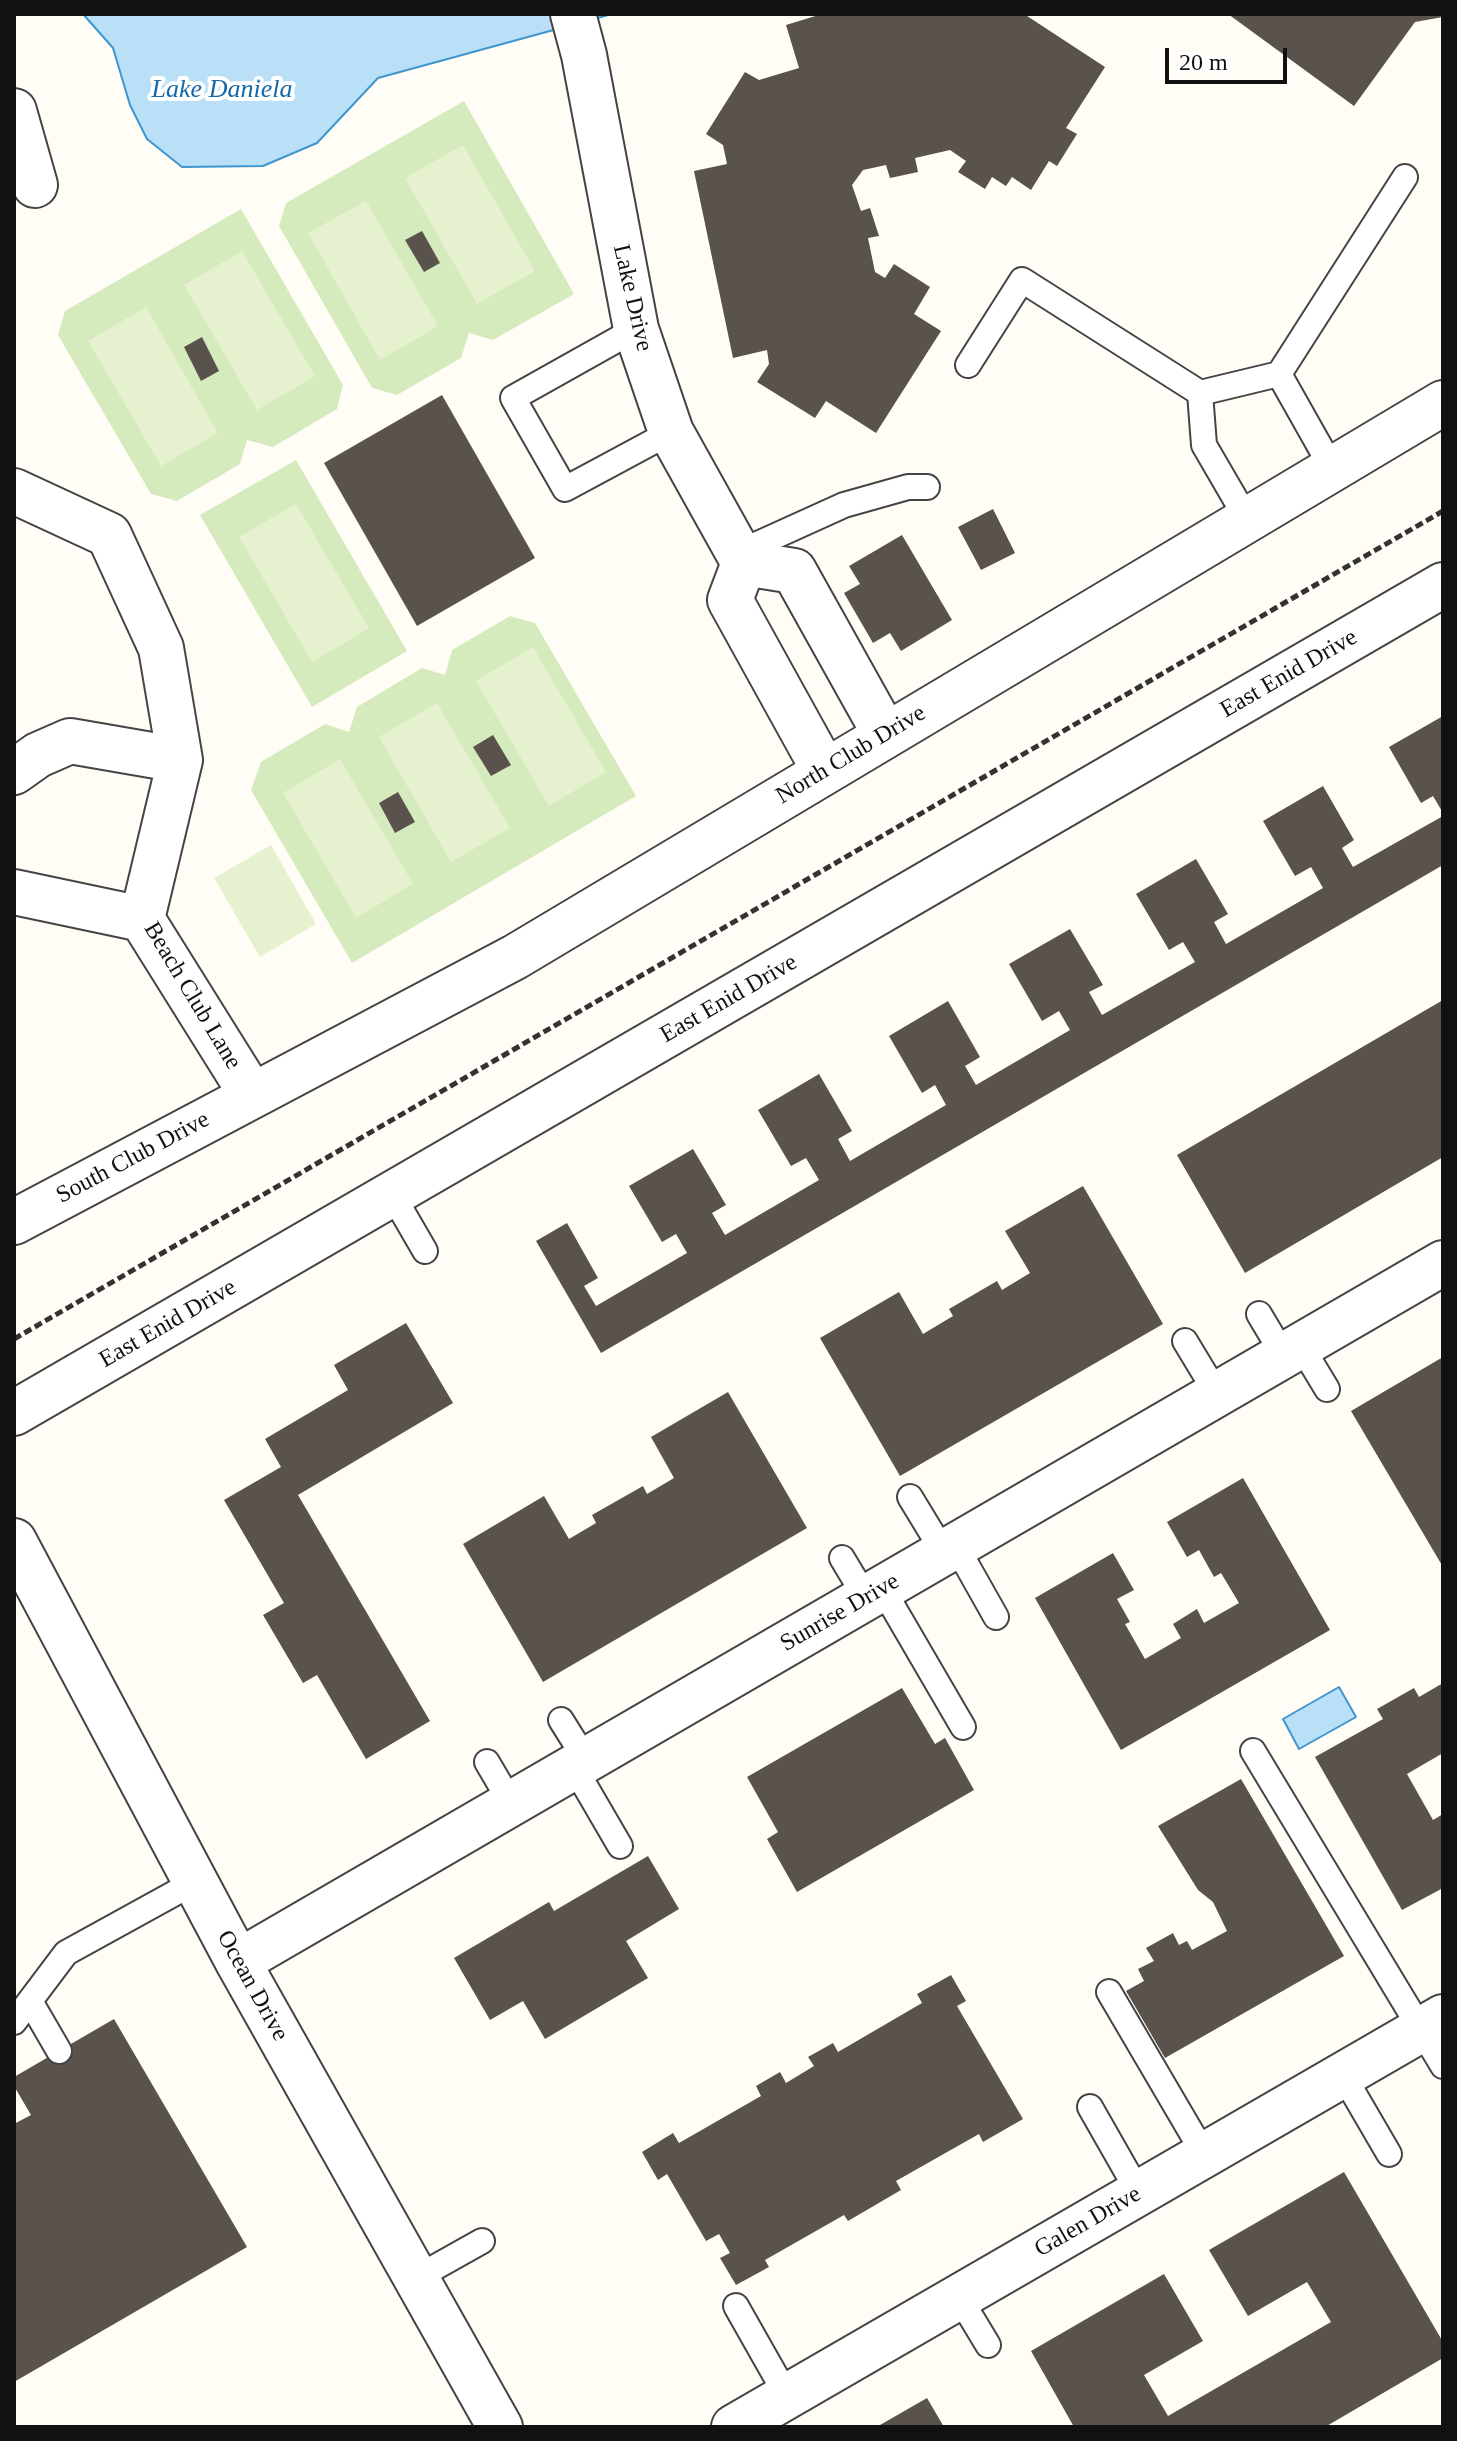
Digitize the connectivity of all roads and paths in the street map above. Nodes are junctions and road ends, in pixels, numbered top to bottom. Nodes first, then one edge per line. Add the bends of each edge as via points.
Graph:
1 (573, 14) edge
2 (14, 111) edge
3 (1405, 177) dead end
4 (35, 185) dead end
5 (636, 329) junction
6 (968, 365) dead end
7 (1279, 374) junction
8 (1200, 393) junction
9 (1443, 403) edge
10 (671, 432) junction
11 (1332, 468) junction
12 (927, 487) dead end
13 (14, 491) edge
14 (1443, 511) edge
15 (1247, 519) junction
16 (741, 558) junction
17 (1443, 585) edge
18 (885, 734) junction
19 (180, 760) junction
20 (824, 770) junction
21 (14, 772) edge
22 (14, 892) edge
23 (142, 919) junction
24 (252, 1095) junction
25 (392, 1194) junction
26 (14, 1222) edge
27 (425, 1251) dead end
28 (1443, 1263) edge
29 (1259, 1314) dead end
30 (14, 1339) edge
31 (1185, 1341) dead end
32 (1292, 1351) junction
33 (1327, 1389) dead end
34 (1217, 1394) junction
35 (14, 1413) edge
36 (910, 1497) dead end
37 (14, 1541) edge
38 (950, 1549) junction
39 (842, 1558) dead end
40 (874, 1593) junction
41 (996, 1617) dead end
42 (561, 1720) dead end
43 (963, 1727) dead end
44 (1253, 1751) dead end
45 (487, 1762) dead end
46 (580, 1764) junction
47 (511, 1803) junction
48 (620, 1846) dead end
49 (195, 1882) junction
50 (238, 1962) junction
51 (1109, 1992) dead end
52 (30, 2001) junction
53 (14, 2022) edge
54 (1436, 2038) edge
55 (59, 2051) dead end
56 (1343, 2075) junction
57 (1090, 2107) dead end
58 (1204, 2154) junction
59 (1389, 2154) dead end
60 (1139, 2193) junction
61 (482, 2241) dead end
62 (416, 2278) junction
63 (959, 2297) junction
64 (736, 2306) dead end
65 (988, 2345) dead end
66 (787, 2396) junction
67 (500, 2427) edge
68 (734, 2427) edge

1 - 5 street, Lake Drive
2 - 4 street
3 - 7 lane
5 - 10 street, Lake Drive
5 - 10 lane via 513,398 565,489
6 - 8 lane via 1022,280
7 - 8 lane
7 - 11 lane
8 - 15 lane via 1204,445
9 - 11 street, North Club Drive
10 - 16 street, Lake Drive
11 - 15 street, North Club Drive
12 - 16 lane via 908,487 844,505
13 - 19 street, Beach Club Lane via 109,535 161,648
14 - 30 path
15 - 18 street, North Club Drive
16 - 18 street via 794,571
16 - 20 street via 730,600
17 - 25 street, East Enid Drive
18 - 20 street, North Club Drive
19 - 21 street via 70,741
19 - 23 street, Beach Club Lane
20 - 24 street, North Club Drive via 515,957
22 - 23 street
23 - 24 street, Beach Club Lane
24 - 26 street, South Club Drive
25 - 27 lane
25 - 35 street, East Enid Drive
28 - 32 street, Sunrise Drive
29 - 32 lane
31 - 34 lane
32 - 33 lane
32 - 34 street, Sunrise Drive
34 - 38 street, Sunrise Drive
36 - 38 lane
37 - 49 street, Ocean Drive
38 - 40 street, Sunrise Drive
38 - 41 lane
39 - 40 lane
40 - 43 lane
40 - 46 street, Sunrise Drive
42 - 46 lane
44 - 54 lane
45 - 47 lane
46 - 47 street, Sunrise Drive
46 - 48 lane
47 - 50 street, Sunrise Drive
49 - 50 street, Ocean Drive
49 - 52 lane via 66,1953
50 - 62 street, Ocean Drive
51 - 58 lane
52 - 53 lane
52 - 55 lane
54 - 56 street, Galen Drive
56 - 58 street, Galen Drive
56 - 59 lane
57 - 60 lane
58 - 60 street, Galen Drive
60 - 63 street, Galen Drive
61 - 62 lane
62 - 67 street, Ocean Drive
63 - 65 lane
63 - 66 street, Galen Drive
64 - 66 lane
66 - 68 street, Galen Drive

